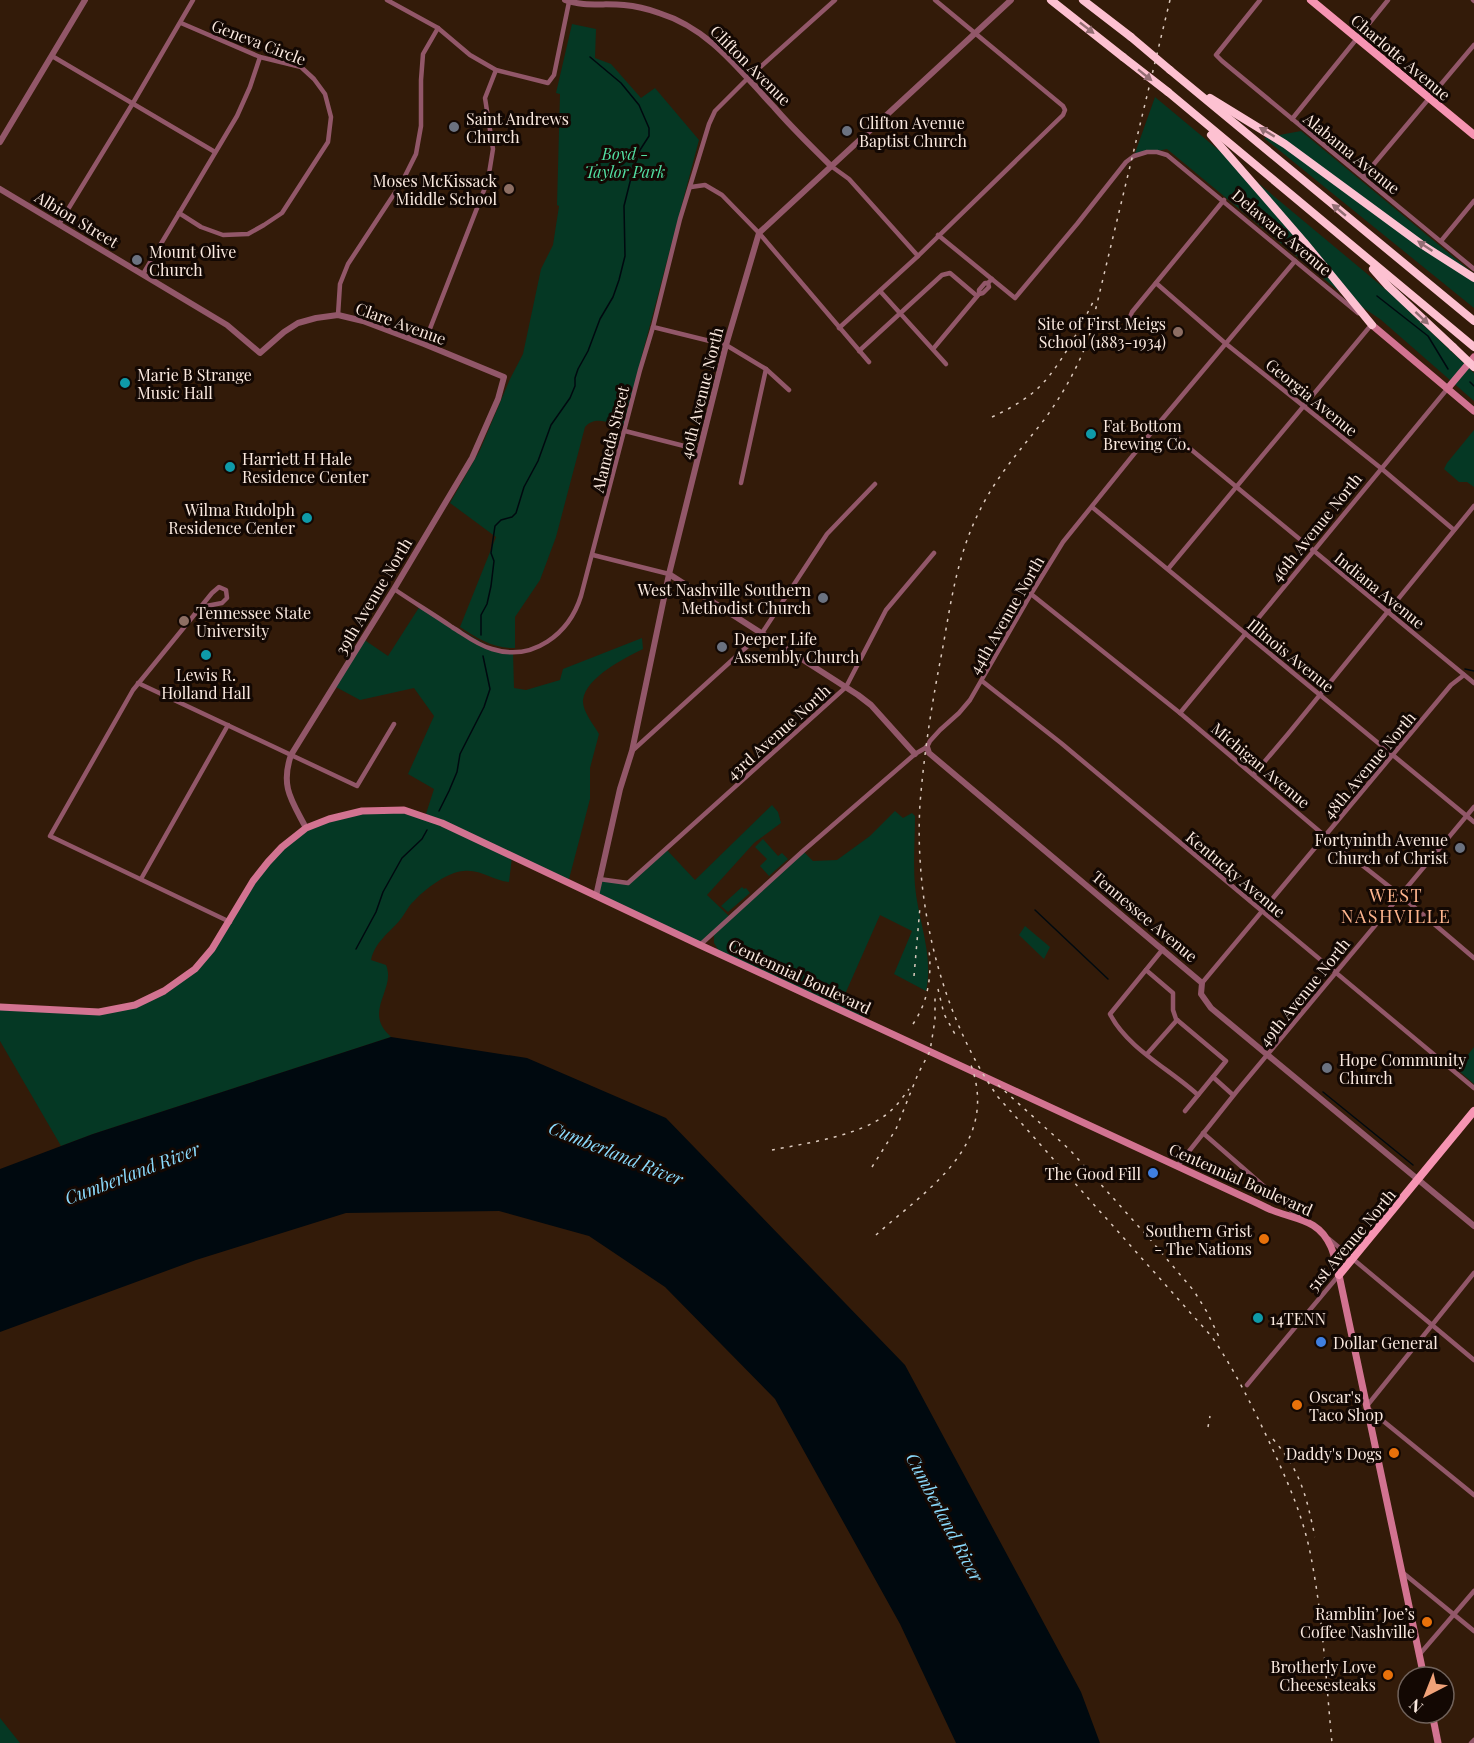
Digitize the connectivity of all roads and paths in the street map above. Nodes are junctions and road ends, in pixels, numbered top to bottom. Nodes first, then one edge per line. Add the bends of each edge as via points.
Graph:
1 (85, 0) edge
2 (193, 0) edge
3 (387, 0) edge
4 (835, 0) edge
5 (935, 0) edge
6 (1011, 0) edge
7 (1051, 0) edge
8 (1083, 0) edge
9 (1260, 0) edge
10 (1311, 0) edge
11 (1388, 0) edge
12 (567, 1) edge
13 (180, 23) junction
14 (438, 28) junction
15 (975, 34) junction
16 (1357, 39) junction
17 (1474, 45) edge
18 (52, 56) junction
19 (261, 57) junction
20 (496, 70) junction
21 (747, 78) junction
22 (1184, 82) junction
23 (1429, 98) junction
24 (134, 104) junction
25 (1193, 114) junction
26 (1292, 119) junction
27 (1474, 135) edge
28 (0, 142) edge
29 (215, 153) junction
30 (831, 166) junction
31 (1363, 177) junction
32 (691, 187) junction
33 (0, 189) edge
34 (1224, 200) junction
35 (1474, 201) edge
36 (179, 213) junction
37 (59, 224) junction
38 (759, 233) junction
39 (938, 235) junction
40 (1441, 241) junction
41 (1352, 246) junction
42 (918, 256) junction
43 (1295, 261) junction
44 (1474, 269) edge
45 (143, 274) junction
46 (1474, 278) edge
47 (990, 281) junction
48 (1156, 283) junction
49 (880, 291) junction
50 (978, 295) junction
51 (900, 313) junction
52 (338, 315) junction
53 (1474, 321) edge
54 (1372, 324) junction
55 (653, 327) junction
56 (1126, 327) dead end
57 (839, 328) junction
58 (1226, 343) junction
59 (424, 344) junction
60 (726, 345) junction
61 (1474, 347) edge
62 (933, 349) junction
63 (859, 351) junction
64 (260, 353) joint
65 (1474, 357) edge
66 (869, 363) dead end
67 (946, 363) dead end
68 (1474, 367) edge
69 (766, 369) junction
70 (504, 378) joint
71 (1448, 388) junction
72 (789, 390) dead end
73 (1303, 406) junction
74 (1474, 411) edge
75 (1159, 423) junction
76 (625, 431) junction
77 (700, 450) junction
78 (1382, 469) junction
79 (741, 483) dead end
80 (875, 484) dead end
81 (1236, 487) junction
82 (1474, 506) edge
83 (1092, 507) junction
84 (1454, 530) junction
85 (1314, 551) junction
86 (934, 553) dead end
87 (593, 555) junction
88 (1168, 569) junction
89 (669, 574) junction
90 (394, 589) junction
91 (1031, 594) junction
92 (201, 607) junction
93 (1388, 612) junction
94 (762, 633) junction
95 (1246, 634) junction
96 (1464, 675) junction
97 (982, 681) junction
98 (138, 683) junction
99 (1474, 683) edge
100 (846, 687) junction
101 (1320, 695) junction
102 (1180, 713) junction
103 (394, 724) dead end
104 (228, 725) junction
105 (927, 747) junction
106 (632, 751) junction
107 (915, 754) junction
108 (1393, 754) junction
109 (291, 755) junction
110 (1254, 774) junction
111 (1474, 807) edge
112 (1467, 816) junction
113 (1474, 822) edge
114 (306, 828) junction
115 (1325, 836) junction
116 (141, 879) junction
117 (599, 879) junction
118 (1400, 895) junction
119 (596, 896) junction
120 (1262, 910) junction
121 (230, 922) junction
122 (700, 945) junction
123 (1163, 948) junction
124 (1474, 957) edge
125 (1146, 970) junction
126 (1336, 972) junction
127 (1202, 983) junction
128 (0, 1006) edge
129 (1177, 1020) junction
130 (1147, 1054) junction
131 (1268, 1055) junction
132 (1212, 1077) junction
133 (1474, 1088) edge
134 (1198, 1095) junction
135 (1233, 1095) junction
136 (1185, 1111) dead end
137 (1474, 1111) edge
138 (1203, 1133) junction
139 (1178, 1165) junction
140 (1418, 1179) junction
141 (1300, 1218) junction
142 (1474, 1226) edge
143 (1325, 1236) junction
144 (1352, 1259) junction
145 (1474, 1273) edge
146 (1339, 1275) junction
147 (1432, 1325) junction
148 (1474, 1360) edge
149 (1247, 1385) dead end
150 (1366, 1407) junction
151 (1474, 1495) edge
152 (1402, 1572) junction
153 (1474, 1591) edge
154 (1455, 1615) junction
155 (1474, 1631) edge
156 (1419, 1655) junction
157 (1421, 1665) edge
158 (1435, 1725) edge
159 (1474, 1740) edge
160 (1439, 1743) edge
161 (1471, 1743) edge

1 - 18 street
2 - 13 street
3 - 14 street
4 - 21 street
5 - 15 street
6 - 15 street
7 -> 25 highway, bridge
8 - 22 highway, bridge
9 - 26 street, Alabama Avenue via 1216,55
10 - 16 main road, Charlotte Avenue
11 - 16 street
12 - 20 street via 554,75 548,82
12 - 21 street, Clifton Avenue via 625,5 679,21 697,30
13 - 19 street, Geneva Circle
13 - 24 street
14 - 20 street via 470,55
14 - 52 street via 423,54 421,126 416,154 348,264 340,285
15 - 30 street
15 - 39 street via 1065,111
16 - 23 main road, Charlotte Avenue
16 - 26 street
17 - 23 street
18 - 24 street
18 - 28 street
19 - 29 street via 237,116
19 - 36 street, Geneva Circle via 301,67 314,79 325,94 331,117 328,142 282,213 248,234 223,235
20 - 59 street via 485,98 493,149 488,180
21 - 30 street, Clifton Avenue
21 - 32 street, Alameda Street via 715,111
46 -> 22 highway via 1285,144
53 -> 22 highway
23 - 27 main road, Charlotte Avenue
23 - 31 street
24 - 29 street
24 - 37 street
25 - 41 highway
25 - 54 highway
26 - 31 street, Alabama Avenue
29 - 36 street
30 - 38 street
30 - 42 street via 849,179
31 - 40 street, Alabama Avenue
32 - 38 street via 710,187 722,195
32 - 55 street, Alameda Street
33 - 37 street, Albion Street
34 - 43 street, Delaware Avenue
34 - 47 street, Delaware Avenue via 1167,155 1147,152 1134,156 1015,298
34 - 48 street
35 - 40 street
36 - 45 street
37 - 45 street, Albion Street
38 - 57 street
38 - 60 street, 40th Avenue North
39 - 42 street
39 - 47 street
40 - 44 street, Alabama Avenue
41 - 61 highway
41 -> 68 highway, bridge via 1388,286
42 - 49 street
43 - 54 street, Delaware Avenue
43 - 58 street, 44th Avenue North
45 - 64 street, Albion Street via 227,325
47 - 50 street
48 - 56 street via 1132,312
48 - 58 street, Georgia Avenue
49 - 51 street
49 - 57 street
50 - 51 street via 950,273 942,275
50 - 62 street
51 - 62 street
51 - 63 street
52 - 59 street, Clare Avenue
52 - 64 street, Clare Avenue via 298,323
54 - 71 main road, Delaware Avenue
54 - 73 street
55 - 60 street
55 - 76 street, Alameda Street
57 - 63 street
58 - 73 street, Georgia Avenue
58 - 75 street, 44th Avenue North
59 - 70 street, Clare Avenue
60 - 69 street
60 - 77 street, 40th Avenue North
62 - 67 street
63 - 66 street
65 - 71 main road, 46th Avenue North
69 - 72 street
69 - 79 street
70 - 90 street, 39th Avenue North via 472,458
71 - 74 main road, Delaware Avenue
71 - 78 street, 46th Avenue North
73 - 78 street, Georgia Avenue
73 - 81 street
75 - 81 street, Indiana Avenue
75 - 83 street, 44th Avenue North
76 - 77 street
76 - 87 street, Alameda Street
77 - 89 street, 40th Avenue North
78 - 84 street, Georgia Avenue
78 - 85 street, 46th Avenue North
80 - 94 street via 827,534
81 - 85 street, Indiana Avenue
81 - 88 street
82 - 84 street
83 - 88 street, Illinois Avenue
83 - 91 street, 44th Avenue North via 1063,542
84 - 93 street
85 - 93 street, Indiana Avenue
85 - 95 street, 46th Avenue North
86 - 100 street, 43rd Avenue North via 886,610
87 - 89 street
87 - 90 street, Alameda Street via 572,618 550,642 526,651 493,650
88 - 95 street, Illinois Avenue
89 - 94 street
89 - 106 street, 40th Avenue North
90 - 109 street, 39th Avenue North
91 - 97 street, 44th Avenue North
91 - 102 street, Michigan Avenue
92 - 92 street via 223,603 226,590 216,589
92 - 98 street
93 - 96 street, Indiana Avenue
93 - 101 street
94 - 100 street
94 - 106 street
95 - 101 street, Illinois Avenue
95 - 102 street, 46th Avenue North
96 - 99 street, Indiana Avenue
96 - 108 street, 48th Avenue North
97 - 105 street, 44th Avenue North
97 - 120 street, Kentucky Avenue
98 - 104 street
98 - 116 street via 50,836
100 - 107 street via 871,705
100 - 117 street, 43rd Avenue North via 628,883
101 - 108 street, Illinois Avenue
101 - 110 street
102 - 110 street, Michigan Avenue
103 - 109 street via 357,786
104 - 109 street
104 - 116 street
105 - 107 street, 44th Avenue North
105 - 123 street, Tennessee Avenue via 929,753
106 - 117 street, 40th Avenue North
107 - 122 street, 44th Avenue North
108 - 112 street, Illinois Avenue
108 - 115 street, 48th Avenue North
109 - 114 street, 39th Avenue North via 286,787
110 - 115 street, Michigan Avenue
111 - 112 street, 49th Avenue North
112 - 113 street, Illinois Avenue
112 - 118 street, 49th Avenue North
114 - 119 main road, Centennial Boulevard via 362,811 404,810 442,823
114 - 121 main road, Centennial Boulevard via 267,862
115 - 118 street, Michigan Avenue
115 - 120 street, 48th Avenue North
116 - 121 street
117 - 119 street, 40th Avenue North
118 - 124 street, Michigan Avenue
118 - 126 street, 49th Avenue North
119 - 122 main road, Centennial Boulevard
120 - 126 street, Kentucky Avenue
120 - 127 street, 48th Avenue North
121 - 128 main road, Centennial Boulevard via 195,969 135,1005 99,1012
122 - 139 main road, Centennial Boulevard
123 - 125 street
123 - 127 street, Tennessee Avenue
125 - 129 street via 1173,993
125 - 130 street via 1110,1014 1116,1025
126 - 131 street, 49th Avenue North
126 - 133 street, Kentucky Avenue
127 - 131 street, Tennessee Avenue via 1201,994 1211,1008
129 - 130 street
129 - 132 street via 1226,1061
130 - 134 street
131 - 135 street, 49th Avenue North
131 - 140 street, Tennessee Avenue
132 - 134 street
132 - 135 street
134 - 136 street
135 - 138 street, 49th Avenue North
137 - 140 main road, 51st Avenue North
138 - 139 street, 49th Avenue North
138 - 141 street
139 - 141 main road, Centennial Boulevard via 1276,1212
140 - 142 street, Tennessee Avenue
140 - 144 main road, 51st Avenue North
141 - 143 main road, Centennial Boulevard
143 - 144 street
143 - 146 main road, Centennial Boulevard
144 - 146 main road, 51st Avenue North
144 - 147 street
145 - 147 street
146 - 149 street, 51st Avenue North
146 - 150 main road, Centennial Boulevard
147 - 148 street
147 - 150 street
150 - 151 street
150 - 152 main road, Centennial Boulevard
152 - 154 street
152 - 156 main road, Centennial Boulevard
153 - 154 street
154 - 155 street
154 - 156 street
156 - 157 main road, Centennial Boulevard
158 - 160 main road
159 - 161 street

